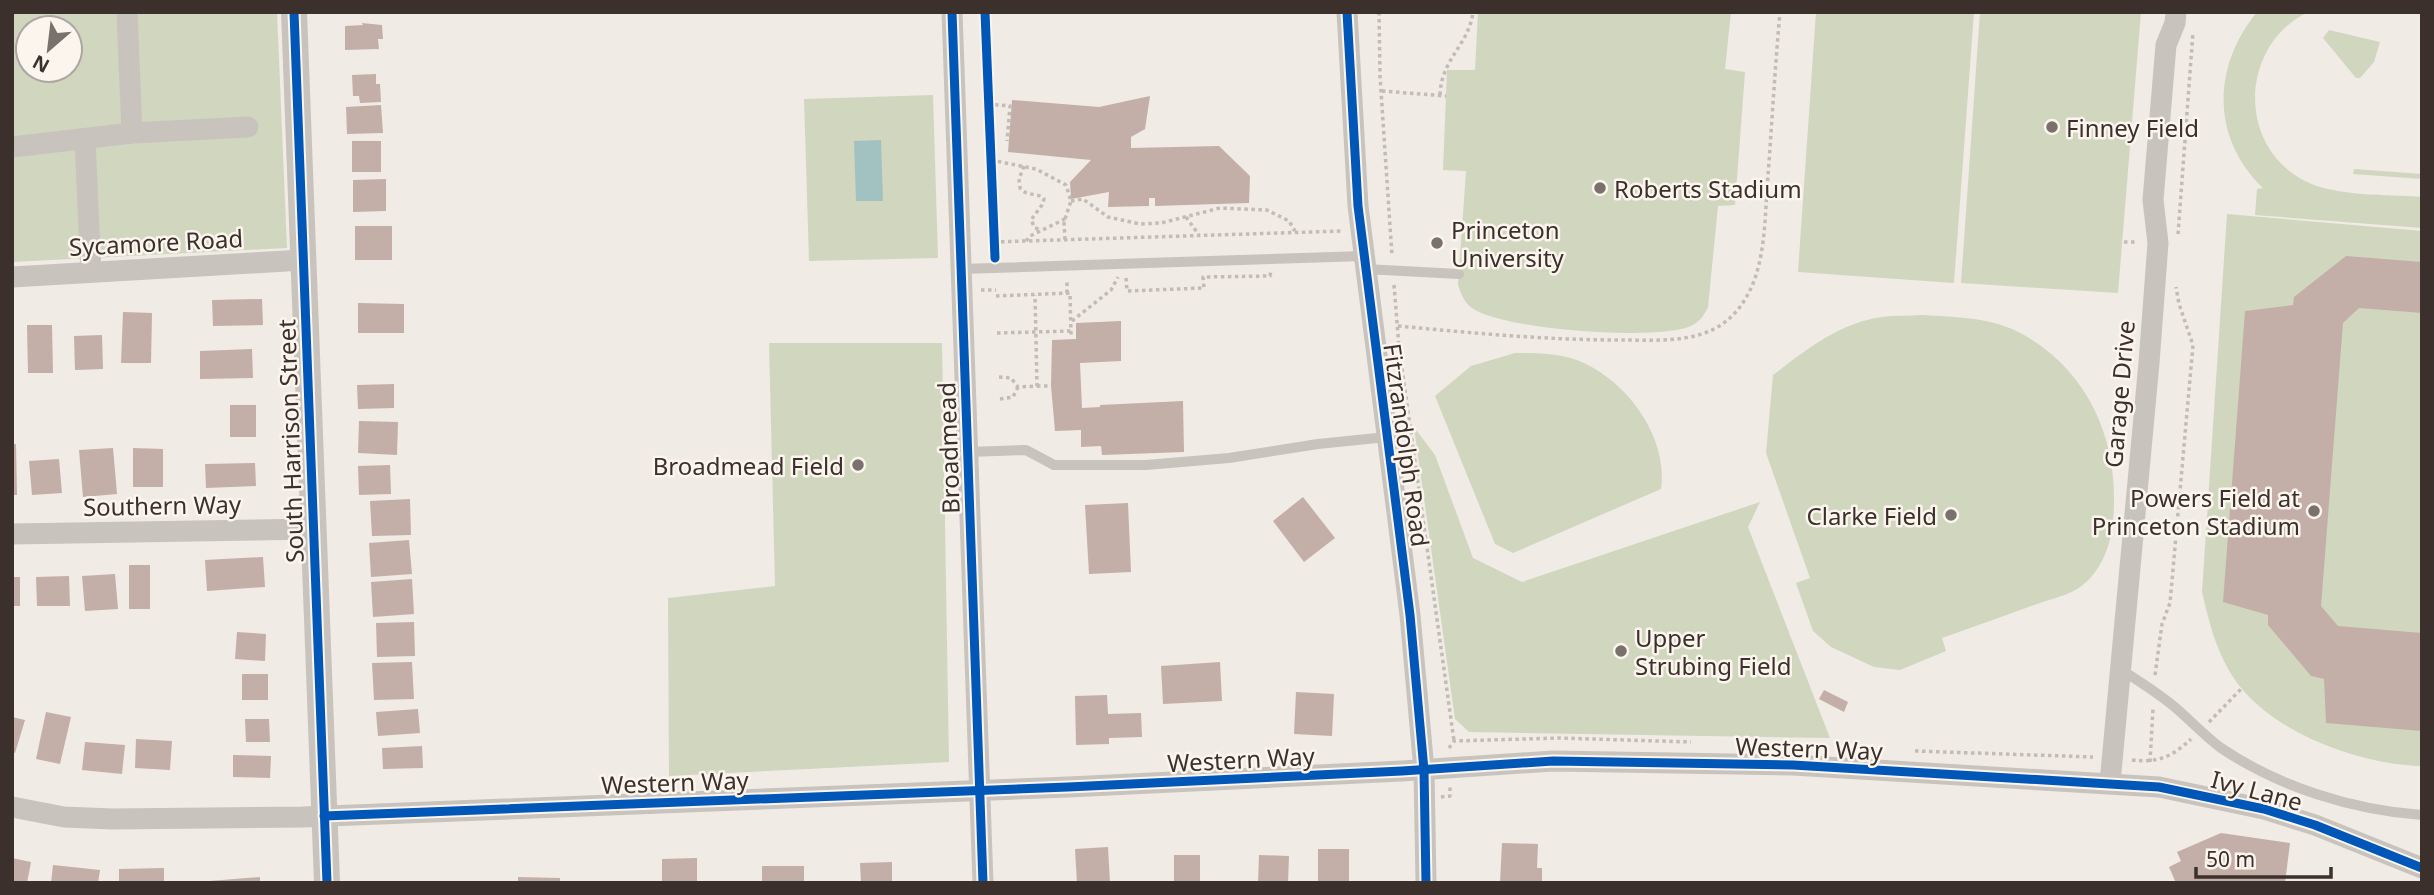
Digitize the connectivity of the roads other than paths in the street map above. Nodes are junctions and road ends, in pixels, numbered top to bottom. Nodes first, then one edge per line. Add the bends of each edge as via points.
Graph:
1 (127, 12) edge
2 (293, 12) edge
3 (952, 12) edge
4 (1347, 12) edge
5 (2176, 12) edge
6 (248, 128) dead end
7 (132, 133) junction
8 (85, 139) junction
9 (12, 147) edge
10 (303, 260) junction
11 (1364, 263) junction
12 (961, 269) junction
13 (91, 272) junction
14 (1459, 274) dead end
15 (12, 277) edge
16 (1387, 437) junction
17 (968, 452) junction
18 (313, 529) junction
19 (12, 534) edge
20 (2120, 669) junction
21 (1424, 770) junction
22 (2110, 783) junction
23 (2159, 787) joint
24 (979, 790) junction
25 (12, 807) edge
26 (324, 816) junction
27 (2422, 816) edge
28 (2422, 868) edge
29 (326, 875) edge
30 (983, 883) edge
31 (1426, 883) edge

1 - 7 street
2 - 10 street, South Harrison Street
3 - 12 street, Broadmead
4 - 11 street, Fitzrandolph Road
5 - 20 street, Garage Drive via 2166,45 2153,200 2158,243
6 - 7 street
7 - 8 street
8 - 9 street
8 - 13 street
10 - 13 street, Sycamore Road
10 - 18 street, South Harrison Street
11 - 12 lane
11 - 14 lane
11 - 16 street, Fitzrandolph Road
12 - 17 street, Broadmead
13 - 15 street, Sycamore Road
16 - 17 lane via 1146,465 1054,465 1026,450
16 - 21 street, Fitzrandolph Road
17 - 24 street, Broadmead
18 - 19 street, Southern Way
18 - 26 street, South Harrison Street
20 - 22 street, Garage Drive
20 - 27 lane via 2245,762 2303,788 2372,809
21 - 22 street, Western Way via 1553,761 1793,765
21 - 24 street, Western Way
21 - 31 street, Fitzrandolph Road
22 - 23 street, Western Way
23 - 28 street, Ivy Lane via 2264,809
24 - 26 street, Western Way
24 - 30 street, Broadmead
25 - 26 street, Western Way via 64,817 112,819
26 - 29 street, South Harrison Street

